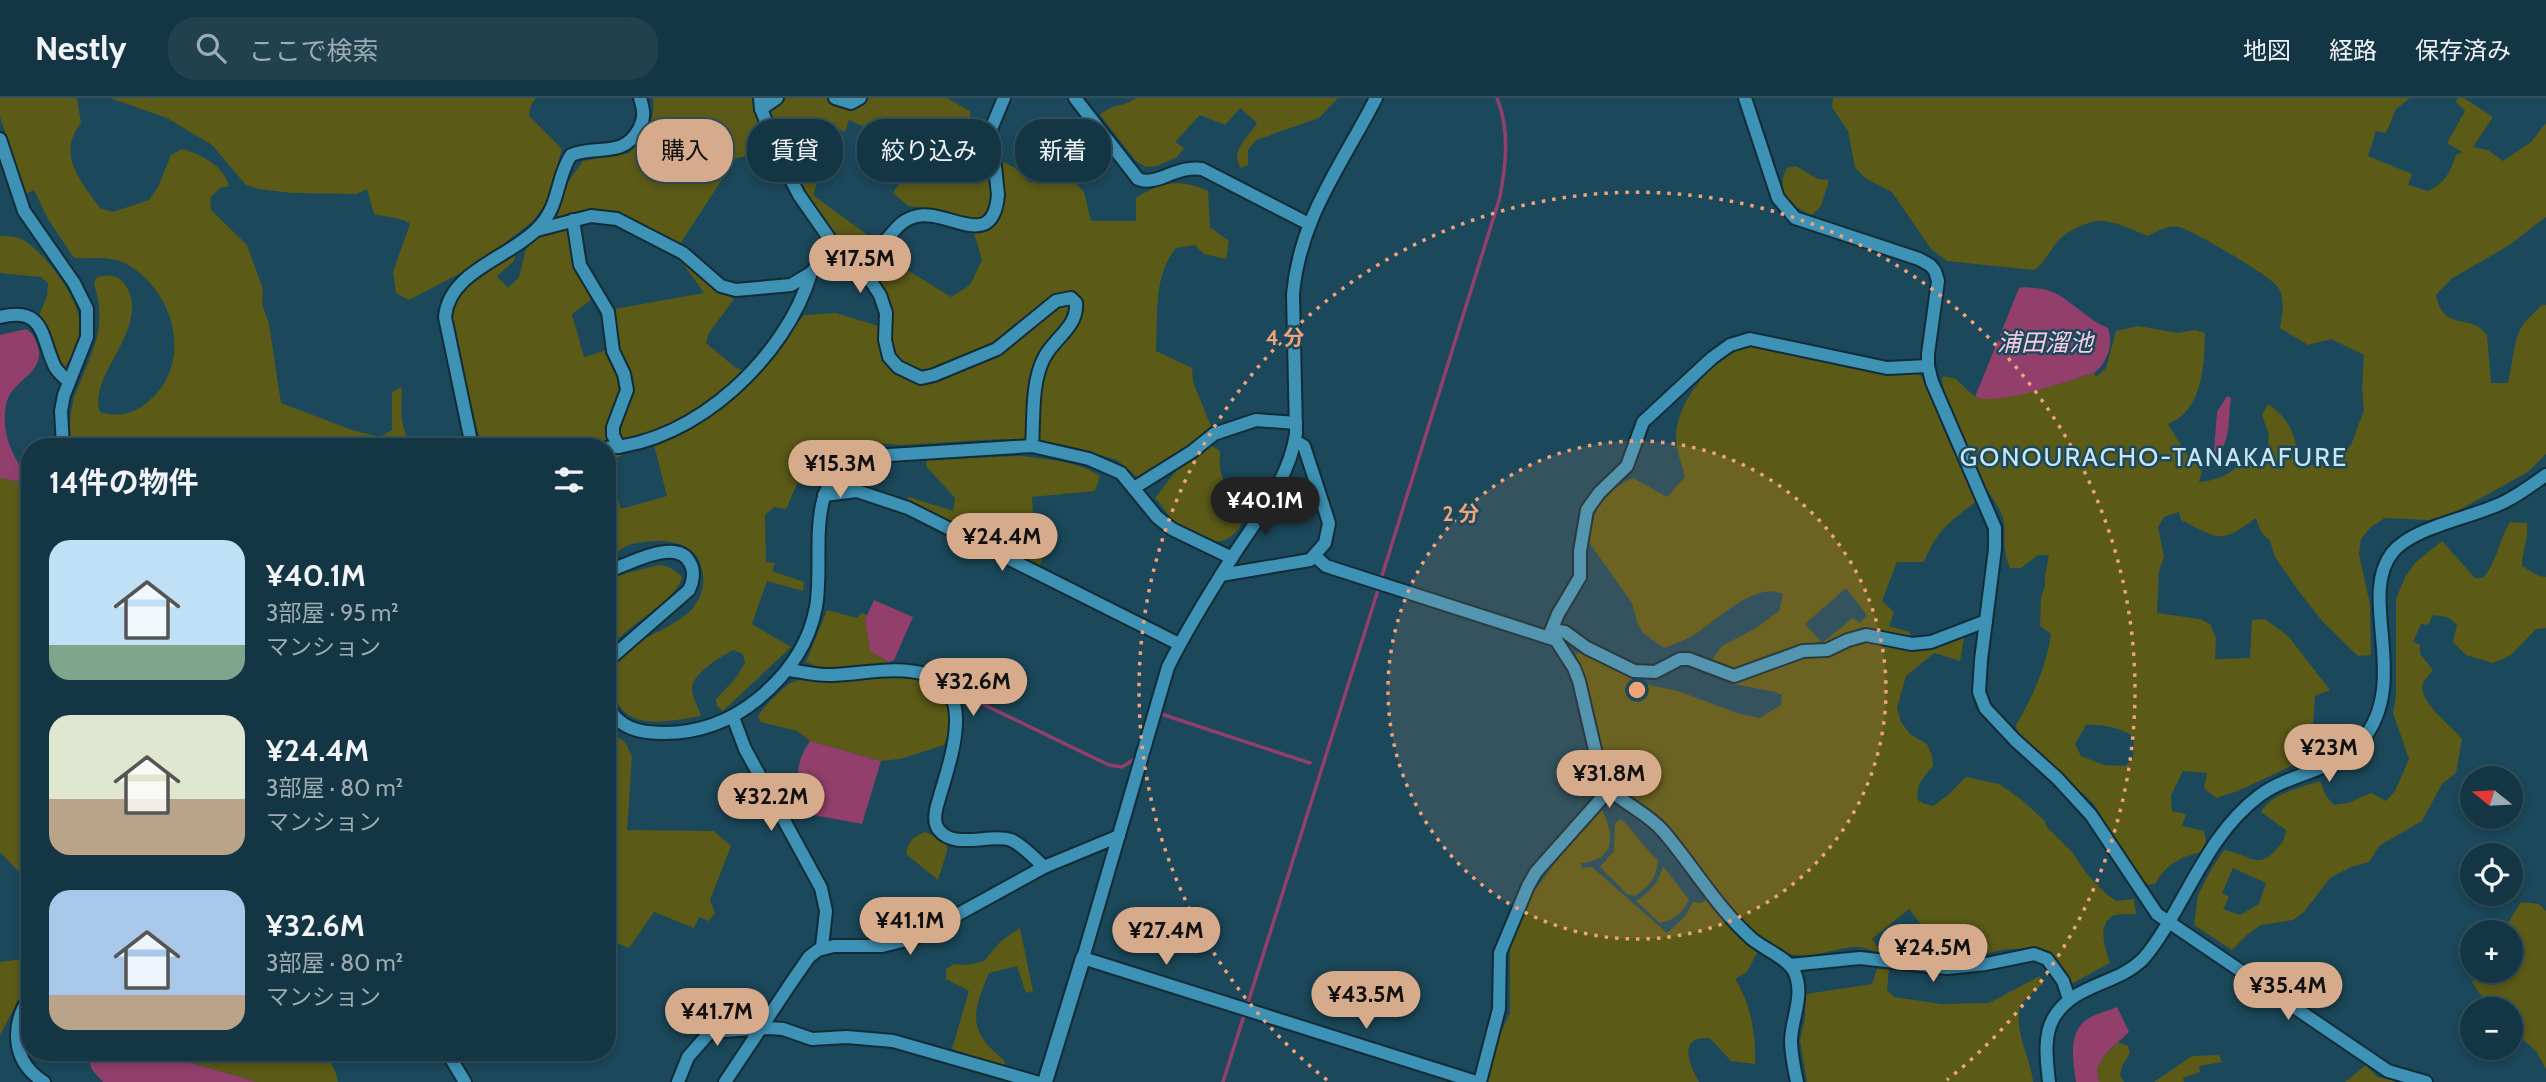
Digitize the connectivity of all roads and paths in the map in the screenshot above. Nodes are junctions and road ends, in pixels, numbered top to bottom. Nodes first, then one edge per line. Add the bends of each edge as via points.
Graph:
1 (640, 98) edge
2 (776, 98) edge
3 (835, 98) edge
4 (860, 98) edge
5 (1004, 98) edge
6 (1075, 98) edge
7 (1376, 98) edge
8 (1745, 98) edge
9 (761, 103) edge
10 (0, 139) edge
11 (573, 220) junction
12 (1308, 224) junction
13 (537, 230) junction
14 (831, 254) junction
15 (853, 264) junction
16 (810, 273) junction
17 (0, 317) edge
18 (1928, 366) junction
19 (69, 382) junction
20 (1296, 423) junction
21 (63, 438) edge
22 (470, 438) edge
23 (613, 438) edge
24 (1295, 441) junction
25 (1032, 446) junction
26 (616, 447) edge
27 (2546, 475) edge
28 (1134, 488) junction
29 (824, 495) junction
30 (1315, 556) junction
31 (1232, 558) junction
32 (616, 569) edge
33 (1221, 575) junction
34 (1986, 621) junction
35 (1550, 633) junction
36 (1179, 644) junction
37 (616, 653) edge
38 (789, 670) junction
39 (733, 717) junction
40 (616, 718) edge
41 (1609, 790) junction
42 (1119, 836) junction
43 (1044, 867) junction
44 (2168, 922) junction
45 (822, 947) junction
46 (1083, 958) junction
47 (1790, 965) junction
48 (2069, 999) junction
49 (21, 1012) edge
50 (761, 1028) junction
51 (21, 1056) edge
52 (22, 1061) edge
53 (452, 1061) edge
54 (44, 1082) edge
55 (465, 1082) edge
56 (678, 1082) edge
57 (725, 1082) edge
58 (1037, 1082) edge
59 (1045, 1082) edge
60 (1478, 1082) edge
61 (1797, 1082) edge
62 (2049, 1082) edge
63 (2426, 1082) edge

1 - 13 street via 645,114 629,144 571,155 553,210
2 - 9 street
3 - 4 street via 851,103
5 - 15 street via 991,129 998,195 988,219 971,228 934,215 905,219 881,246
6 - 12 street via 1138,179 1151,182 1177,170 1202,169
7 - 12 street
8 - 18 street via 1778,198 1795,218 1919,259 1935,271 1938,292
9 - 14 street via 785,168 829,238
10 - 19 street via 24,211 85,301 87,337
11 - 13 street
11 - 16 street via 591,216 617,219 683,253 721,286 736,290 791,285
11 - 23 street via 580,265 607,312 613,351 627,390
12 - 20 street via 1293,294
13 - 22 street via 468,278 452,293 446,307
14 - 15 street
14 - 16 street
15 - 25 street via 880,295 889,357 921,378 997,349 1056,301 1071,298 1076,303 1072,323 1043,360 1036,386
16 - 26 street via 774,346 731,392 678,429
17 - 19 street via 23,315 39,324 54,367
18 - 34 street via 1994,528
18 - 35 street via 1887,368 1750,339 1730,345 1643,422 1627,466 1591,502 1581,543 1580,576
19 - 21 street via 61,411
20 - 24 street
20 - 28 street via 1256,420 1214,434
24 - 30 street via 1304,446 1329,523 1325,543
24 - 31 street via 1279,481
25 - 28 street via 1089,458 1121,473
25 - 29 street via 858,457 835,474
27 - 44 street via 2506,502 2411,537 2392,553 2381,575 2385,676 2372,725 2362,741 2336,762 2261,794 2239,813 2219,835
28 - 31 street via 1172,529
29 - 36 street via 857,491 908,508
29 - 38 street via 816,606 806,639
30 - 33 street
30 - 35 street via 1326,566
31 - 33 street
32 - 37 street via 669,552 686,557 692,572 689,590
33 - 36 street
34 - 35 street via 1931,642 1912,644 1866,635 1734,676 1689,659 1655,672 1634,671 1565,632
34 - 44 street via 1979,691 1985,708 2091,815 2143,897
35 - 41 street via 1579,681
36 - 42 street via 1162,686
38 - 39 street
38 - 43 street via 829,676 914,672 940,681 952,695 957,714 936,826 958,839 1013,841
39 - 40 street via 671,733 643,733
39 - 45 street via 745,749 821,888 826,911
41 - 47 street via 1662,829 1732,919
41 - 60 street via 1528,886 1500,953 1499,1009
42 - 43 street
42 - 46 street
43 - 45 street via 915,938 882,946
44 - 48 street via 2135,966
44 - 63 street via 2388,1070
45 - 50 street via 809,957
46 - 59 street
46 - 60 street
47 - 48 street via 1860,958 1947,968 2034,954 2050,962
47 - 61 street via 1799,996 1791,1035
48 - 62 street via 2047,1038
49 - 51 street via 16,1028
50 - 56 street via 710,1032 688,1057
50 - 57 street
50 - 58 street via 783,1029 812,1039 893,1041
52 - 54 street
53 - 55 street

